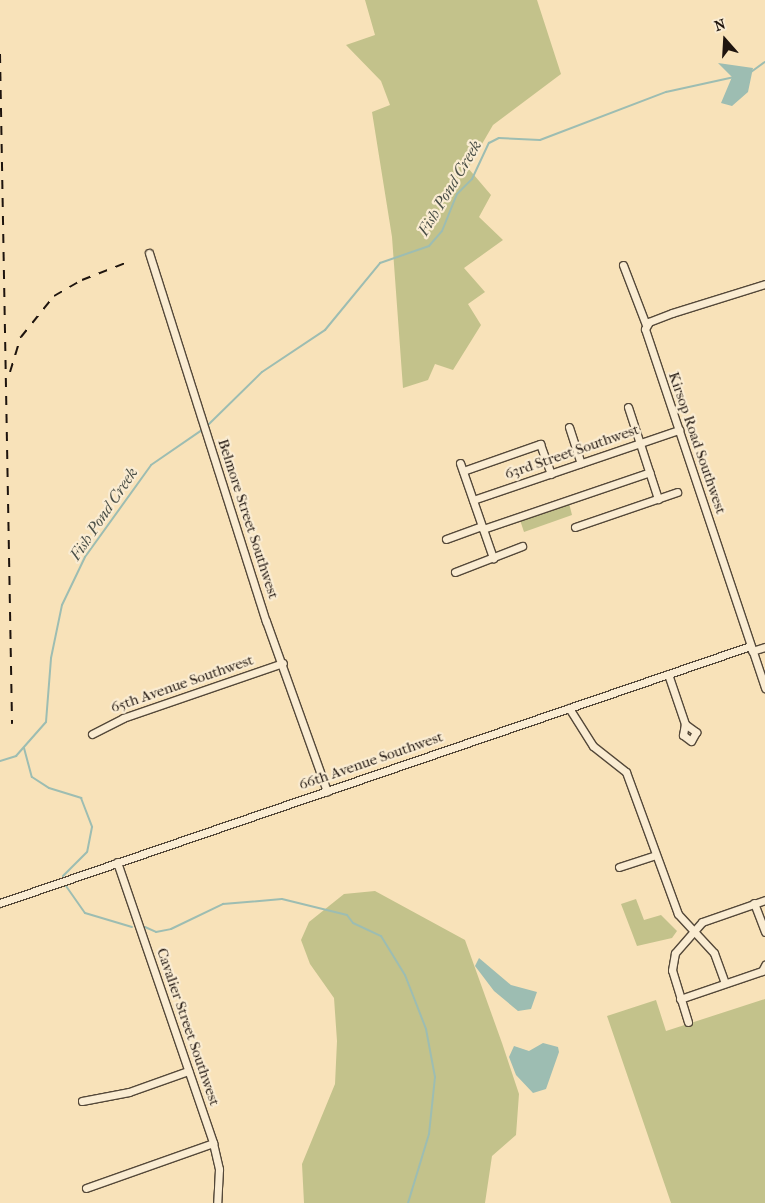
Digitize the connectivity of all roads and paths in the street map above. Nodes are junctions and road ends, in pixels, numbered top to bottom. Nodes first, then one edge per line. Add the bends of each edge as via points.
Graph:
1 (149, 253) dead end
2 (623, 265) dead end
3 (765, 284) edge
4 (646, 325) junction
5 (628, 408) dead end
6 (569, 427) dead end
7 (679, 430) junction
8 (640, 443) junction
9 (581, 463) junction
10 (650, 472) junction
11 (551, 474) junction
12 (677, 492) dead end
13 (658, 499) junction
14 (473, 500) junction
15 (483, 527) junction
16 (575, 527) dead end
17 (446, 539) dead end
18 (522, 546) dead end
19 (493, 558) junction
20 (455, 572) dead end
21 (765, 647) edge
22 (751, 649) junction
23 (283, 663) junction
24 (668, 674) junction
25 (765, 688) edge
26 (569, 708) junction
27 (685, 724) dead end
28 (92, 734) dead end
29 (327, 791) junction
30 (655, 855) junction
31 (116, 862) junction
32 (619, 867) dead end
33 (765, 900) edge
34 (0, 903) edge
35 (754, 903) junction
36 (691, 930) junction
37 (765, 932) edge
38 (765, 965) edge
39 (725, 983) junction
40 (680, 999) junction
41 (688, 1022) dead end
42 (188, 1071) junction
43 (82, 1101) dead end
44 (213, 1143) junction
45 (86, 1188) dead end
46 (217, 1203) edge

1 - 23 street, Belmore Street Southwest
2 - 4 street, Kirsop Road Southwest
3 - 4 street
4 - 7 street, Kirsop Road Southwest
5 - 8 street
6 - 9 street
7 - 8 street, 63rd Street Southwest
7 - 22 street, Kirsop Road Southwest
8 - 9 street, 63rd Street Southwest
8 - 10 street
9 - 11 street, 63rd Street Southwest
10 - 13 street
10 - 15 street
11 - 14 street, 63rd Street Southwest
11 - 14 street via 540,444 461,467
12 - 13 street
13 - 16 street
14 - 15 street
15 - 17 street
15 - 19 street
18 - 19 street
19 - 20 street
21 - 22 street, 66th Avenue Southwest
22 - 24 street, 66th Avenue Southwest
22 - 25 street, Kirsop Road Southwest
23 - 28 street, 65th Avenue Southwest via 123,718
23 - 29 street, Belmore Street Southwest
24 - 26 street, 66th Avenue Southwest
24 - 27 street
26 - 29 street, 66th Avenue Southwest
26 - 30 street via 593,746 626,772
29 - 31 street, 66th Avenue Southwest
30 - 32 street
30 - 36 street via 678,914
31 - 34 street, 66th Avenue Southwest
31 - 42 street, Cavalier Street Southwest
33 - 35 street
35 - 36 street
35 - 37 street
36 - 39 street via 714,953
36 - 40 street via 675,952 672,970
38 - 39 street via 762,971
39 - 40 street
40 - 41 street
42 - 43 street via 129,1092
42 - 44 street, Cavalier Street Southwest
44 - 45 street
44 - 46 street, Cavalier Street Southwest via 219,1169

